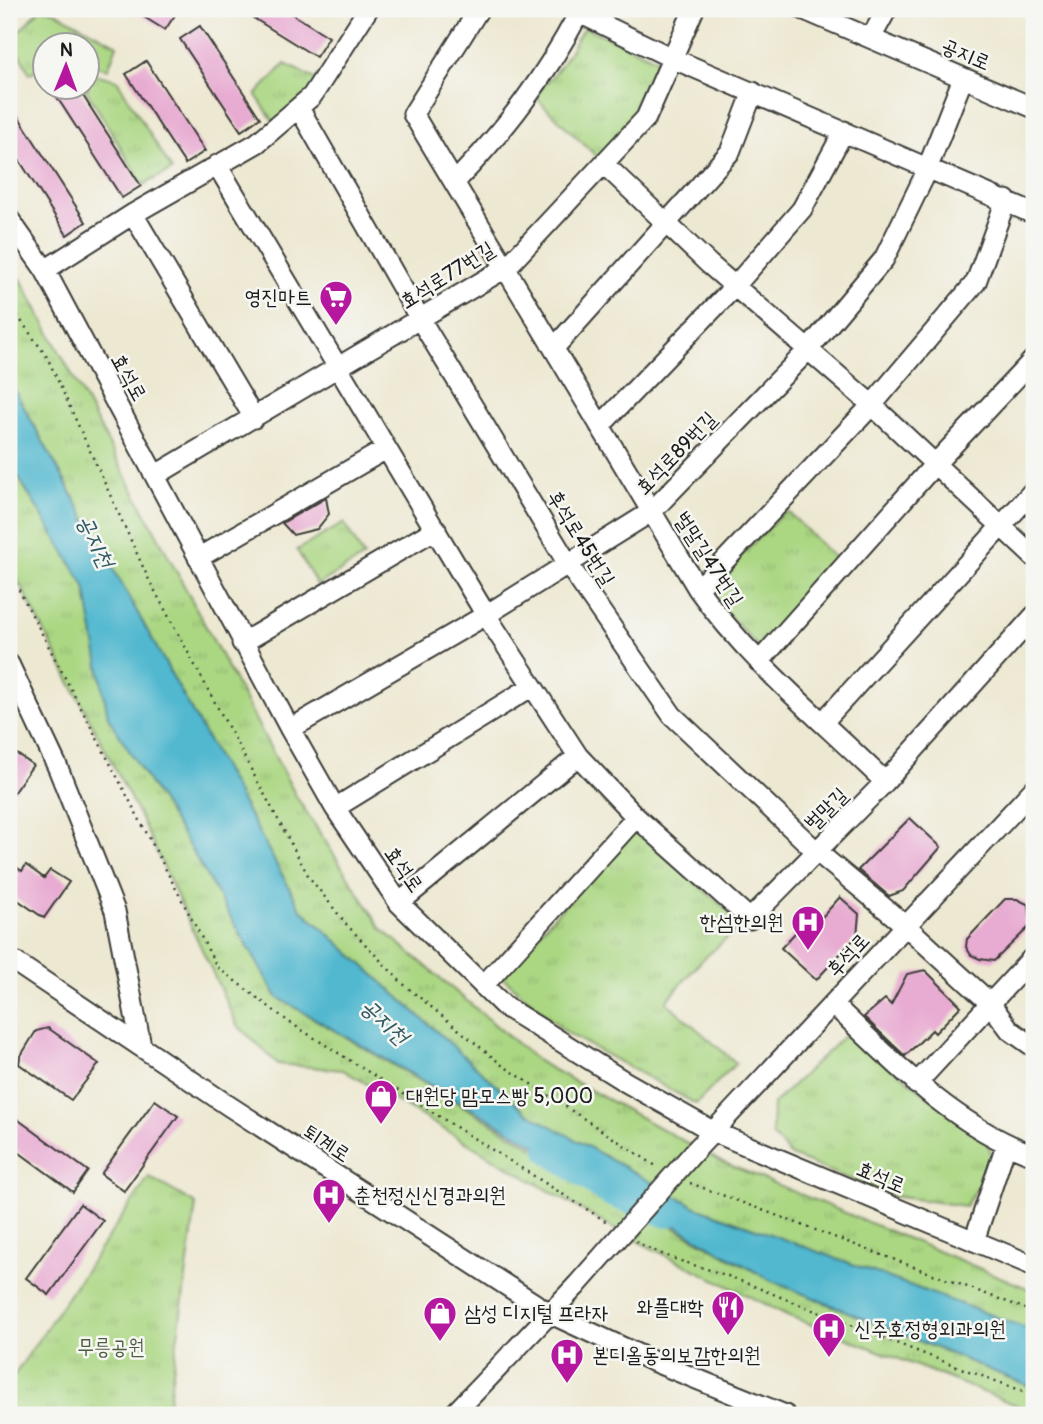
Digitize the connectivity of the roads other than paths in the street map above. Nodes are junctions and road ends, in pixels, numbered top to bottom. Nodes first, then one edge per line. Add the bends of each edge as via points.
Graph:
1 (369, 9) edge
2 (479, 9) edge
3 (694, 9) edge
4 (802, 9) edge
5 (887, 9) edge
6 (575, 11) edge
7 (871, 38) junction
8 (674, 59) junction
9 (963, 78) junction
10 (753, 92) junction
11 (299, 108) junction
12 (1034, 108) edge
13 (844, 131) junction
14 (604, 164) junction
15 (217, 165) junction
16 (927, 169) junction
17 (454, 182) junction
18 (1006, 200) junction
19 (133, 214) junction
20 (1034, 214) edge
21 (9, 219) edge
22 (669, 223) junction
23 (506, 267) junction
24 (44, 270) junction
25 (736, 286) junction
26 (420, 319) junction
27 (554, 348) junction
28 (807, 351) junction
29 (1034, 359) edge
30 (340, 369) junction
31 (873, 405) junction
32 (254, 418) junction
33 (600, 426) junction
34 (386, 449) junction
35 (935, 464) junction
36 (156, 475) junction
37 (1034, 490) edge
38 (651, 512) junction
39 (1001, 527) junction
40 (436, 529) junction
41 (1034, 557) edge
42 (198, 558) junction
43 (568, 564) junction
44 (698, 589) junction
45 (486, 615) junction
46 (1034, 616) edge
47 (242, 643) junction
48 (759, 662) junction
49 (9, 664) edge
50 (531, 687) junction
51 (823, 722) junction
52 (290, 729) junction
53 (578, 756) junction
54 (885, 782) junction
55 (1030, 803) edge
56 (335, 808) junction
57 (636, 817) junction
58 (816, 851) junction
59 (398, 904) junction
60 (906, 926) junction
61 (1034, 956) edge
62 (9, 958) edge
63 (483, 986) junction
64 (989, 1002) junction
65 (833, 1004) junction
66 (141, 1046) junction
67 (1034, 1047) edge
68 (916, 1084) junction
69 (714, 1132) junction
70 (1006, 1144) junction
71 (1034, 1155) edge
72 (974, 1241) junction
73 (1034, 1265) edge
74 (549, 1313) junction
75 (453, 1415) edge
76 (785, 1415) edge

1 - 11 street via 312,96
2 - 17 street, 벌말길47번길 via 413,114
3 - 8 street, 효석로77번길
4 - 7 street, 공지로
5 - 7 street
6 - 8 street
6 - 17 street via 543,77 508,126
7 - 9 street, 공지로
8 - 10 street
8 - 14 street, 효석로77번길 via 646,118
9 - 12 street, 공지로
9 - 16 street, 효석로89번길
10 - 13 street
10 - 22 street via 730,152
11 - 15 street via 257,143
11 - 26 street, 후석로45번길
13 - 16 street
13 - 25 street via 802,209
14 - 22 street
14 - 23 street, 효석로77번길
15 - 19 street
15 - 30 street, 벌말길
16 - 18 street
16 - 28 street, 효석로89번길 via 884,259
17 - 23 street, 벌말길47번길
18 - 20 street
18 - 31 street via 976,282
19 - 24 street
19 - 32 street
21 - 24 street, 효석로
22 - 25 street
22 - 27 street
23 - 26 street, 효석로77번길
23 - 27 street, 벌말길47번길
24 - 36 street, 효석로
25 - 28 street
25 - 33 street
26 - 30 street, 효석로77번길
26 - 43 street, 후석로45번길
27 - 33 street, 벌말길47번길
28 - 31 street
28 - 38 street, 효석로89번길
29 - 35 street
30 - 32 street, 효석로77번길
30 - 34 street, 벌말길
31 - 35 street
31 - 44 street
32 - 36 street, 효석로77번길
33 - 38 street, 벌말길47번길
34 - 40 street, 벌말길
34 - 42 street
35 - 39 street
35 - 48 street
36 - 42 street, 효석로
37 - 39 street
38 - 43 street, 효석로89번길
38 - 44 street, 벌말길47번길
39 - 41 street
39 - 51 street
40 - 45 street, 벌말길
40 - 47 street
42 - 47 street, 효석로
43 - 45 street, 효석로89번길
43 - 58 street, 후석로45번길 via 672,715
44 - 48 street, 벌말길47번길
45 - 50 street, 벌말길
45 - 52 street, 효석로89번길
46 - 54 street, 벌말길
47 - 52 street, 효석로
48 - 51 street, 벌말길47번길
49 - 66 street via 58,768 116,911
50 - 53 street, 벌말길
50 - 56 street
51 - 54 street, 벌말길47번길
52 - 56 street, 효석로
53 - 57 street, 벌말길
53 - 59 street
54 - 58 street, 벌말길
55 - 60 street, 후석로
56 - 59 street, 효석로
57 - 58 street, 벌말길 via 750,919
57 - 63 street
58 - 60 street, 후석로45번길
59 - 63 street, 효석로
60 - 64 street, 후석로45번길
60 - 65 street, 후석로
61 - 64 street
62 - 66 street, 퇴계로
63 - 69 street, 효석로 via 504,1006
64 - 67 street, 후석로45번길 via 1010,1030
64 - 68 street
65 - 68 street
65 - 69 street, 후석로
66 - 74 street, 퇴계로
68 - 70 street
69 - 72 street, 효석로
69 - 74 street, 후석로, bridge
70 - 71 street
70 - 72 street
72 - 73 street, 효석로
74 - 75 street
74 - 76 street, 퇴계로

